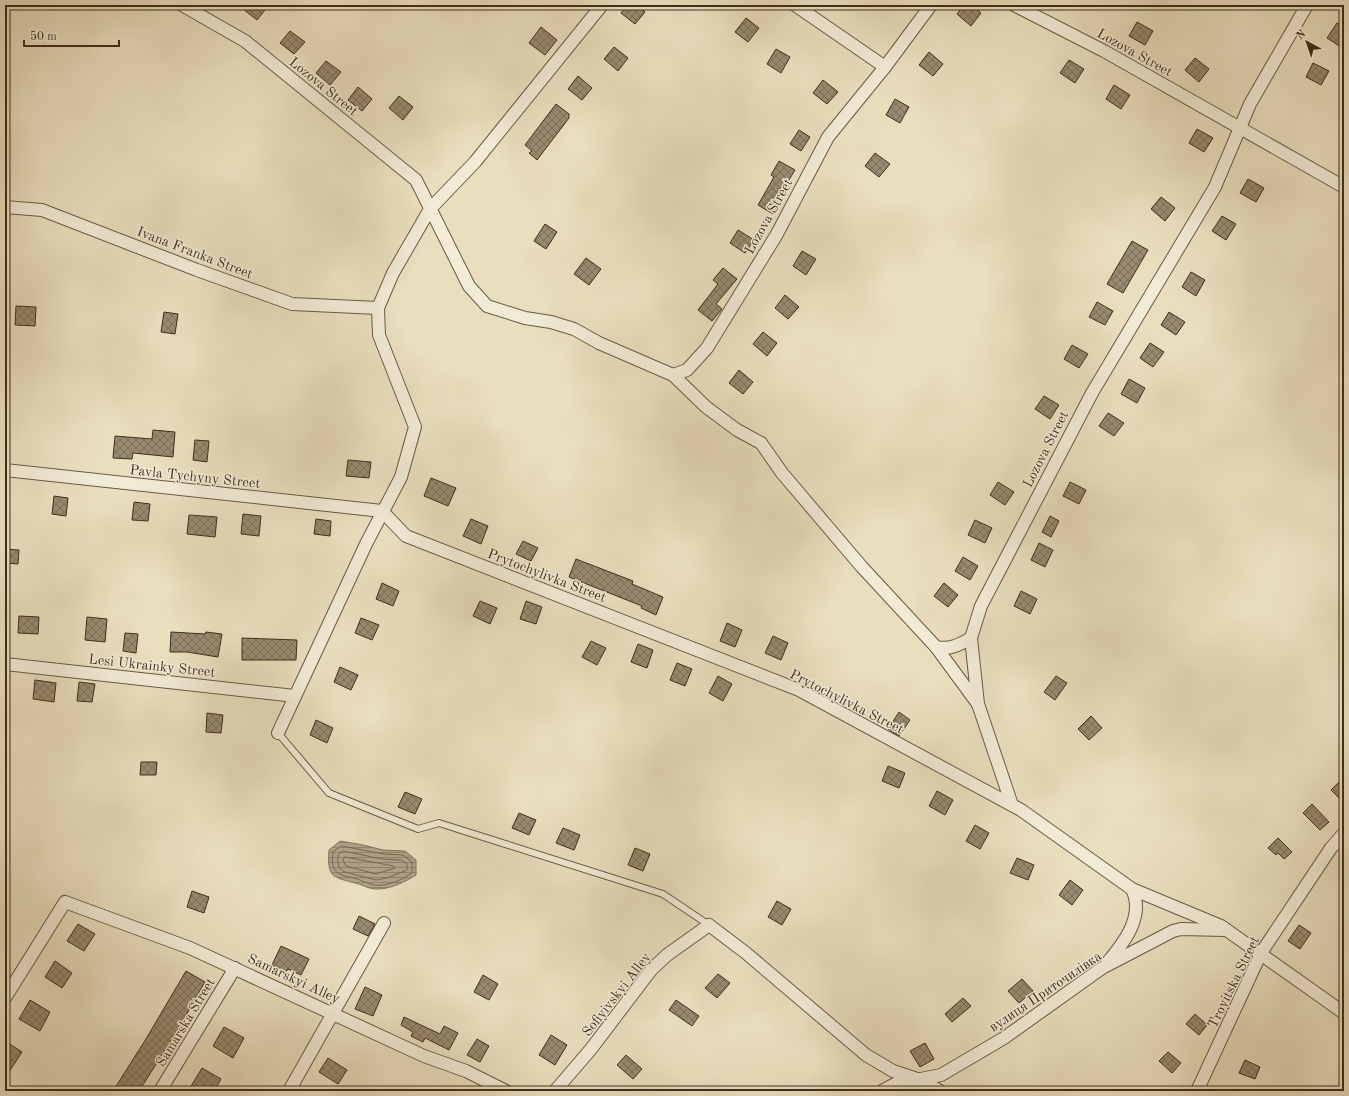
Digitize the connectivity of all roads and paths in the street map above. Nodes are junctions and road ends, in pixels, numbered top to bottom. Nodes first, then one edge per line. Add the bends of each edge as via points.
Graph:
1 (182, 5) edge
2 (602, 5) edge
3 (795, 5) edge
4 (931, 5) edge
5 (1014, 5) edge
6 (1307, 5) edge
7 (885, 68) junction
8 (1239, 128) junction
9 (1344, 187) edge
10 (5, 207) edge
11 (430, 209) junction
12 (378, 308) junction
13 (673, 375) junction
14 (5, 470) edge
15 (382, 511) junction
16 (971, 638) junction
17 (936, 647) junction
18 (5, 664) edge
19 (295, 696) junction
20 (978, 704) junction
21 (278, 733) joint
22 (1012, 805) junction
23 (1344, 832) edge
24 (1132, 889) junction
25 (384, 923) dead end
26 (709, 925) junction
27 (1227, 930) junction
28 (1261, 954) junction
29 (235, 968) junction
30 (1102, 968) junction
31 (5, 998) edge
32 (1344, 1013) edge
33 (334, 1014) junction
34 (920, 1080) junction
35 (160, 1091) edge
36 (289, 1091) edge
37 (506, 1091) edge
38 (554, 1091) edge
39 (882, 1091) edge
40 (940, 1091) edge
41 (1197, 1091) edge

1 - 11 street, Lozova Street via 245,41 416,180
2 - 11 street via 475,162
3 - 7 street
4 - 7 street, Lozova Street
5 - 8 street, Lozova Street via 1104,50
6 - 8 street, Lozova Street
7 - 13 street, Lozova Street via 828,137 777,234 707,348 687,370
8 - 9 street, Lozova Street
8 - 16 street, Lozova Street via 1215,187 1092,392 981,606
10 - 12 street, Ivana Franka Street via 42,210 292,304
11 - 12 street via 393,273
11 - 13 street, Lozova Street via 469,286 487,306 574,330 599,344
12 - 15 street via 379,335 415,427 401,477
13 - 17 street via 706,407 737,430 761,443 782,473 861,566
14 - 15 street, Pavla Tychyny Street
15 - 19 street
15 - 22 street, Prytochylivka Street via 406,536 799,690
16 - 17 street via 957,646 945,649
16 - 20 street, Lozova Street
17 - 20 street
18 - 19 street, Lesi Ukrainky Street
19 - 21 street
20 - 22 street, Lozova Street
21 - 26 lane via 329,793 418,829 439,823 664,894
22 - 24 street, Prytochylivka Street
23 - 28 street, Troyitska Street
24 - 27 street, Prytochylivka Street
24 - 30 street via 1136,900 1132,927 1121,947
25 - 33 street
26 - 34 street via 866,1055 892,1071
26 - 38 street, Sofiyivskyi Alley via 651,970 592,1049
27 - 28 street, Prytochylivka Street
27 - 30 street, вулиця Приточилівка via 1173,931
28 - 32 street, Prytochylivka Street
28 - 41 street, Troyitska Street
29 - 31 street, Samarskyi Alley via 190,948 65,902
29 - 33 street, Samarskyi Alley
29 - 35 street, Samarska Street
30 - 34 street, вулиця Приточилівка via 1004,1038 942,1075
33 - 36 street
33 - 37 street, Samarskyi Alley
34 - 39 street, вулиця Приточилівка via 895,1084
34 - 40 street

